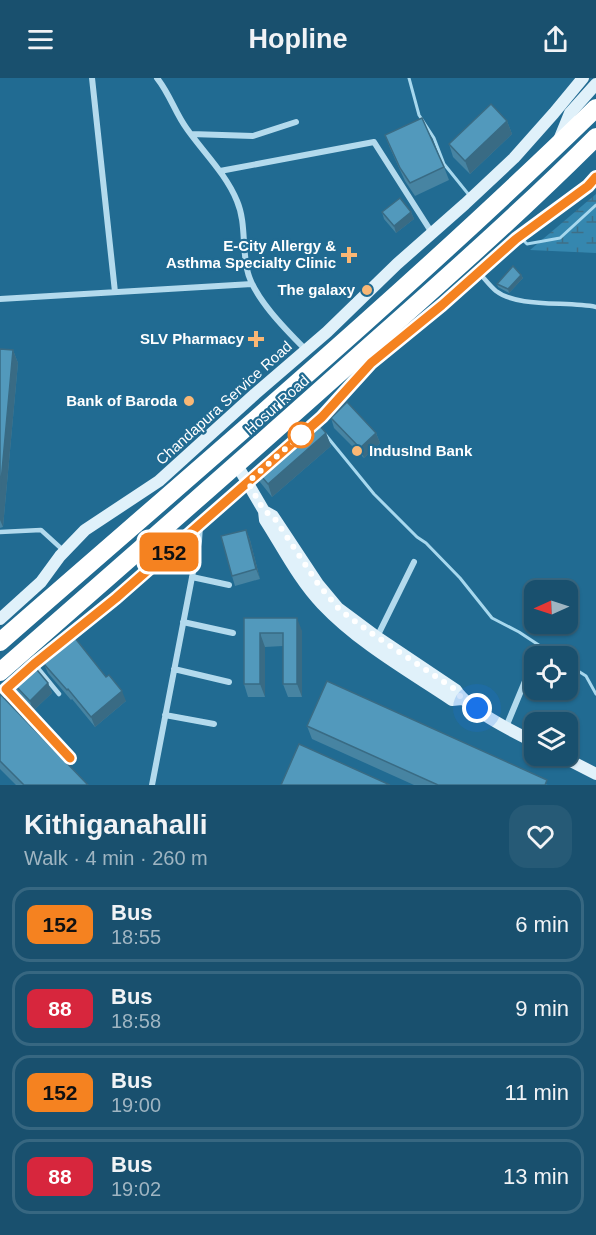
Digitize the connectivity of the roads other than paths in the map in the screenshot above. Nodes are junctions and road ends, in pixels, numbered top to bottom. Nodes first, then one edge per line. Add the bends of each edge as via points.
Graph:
1 (92, 78) edge
2 (157, 78) edge
3 (583, 78) edge
4 (596, 84) edge
5 (592, 112) edge
6 (296, 122) dead end
7 (191, 134) junction
8 (596, 137) edge
9 (557, 146) junction
10 (596, 150) edge
11 (572, 160) junction
12 (220, 171) junction
13 (596, 177) edge
14 (432, 233) junction
15 (478, 273) junction
16 (252, 284) junction
17 (115, 292) junction
18 (0, 299) edge
19 (596, 308) edge
20 (306, 350) junction
21 (299, 437) edge
22 (273, 459) edge
23 (237, 465) junction
24 (248, 482) junction
25 (200, 525) junction
26 (0, 532) edge
27 (65, 551) junction
28 (414, 562) dead end
29 (192, 577) junction
30 (229, 585) dead end
31 (0, 619) edge
32 (183, 622) junction
33 (233, 633) dead end
34 (0, 642) edge
35 (375, 642) junction
36 (34, 664) junction
37 (174, 669) junction
38 (229, 682) dead end
39 (524, 684) edge
40 (2, 685) edge
41 (59, 694) dead end
42 (165, 715) junction
43 (214, 724) dead end
44 (506, 727) junction
45 (524, 737) edge
46 (70, 758) dead end
47 (578, 765) edge
48 (596, 774) edge
49 (152, 785) edge

1 - 17 street
2 - 7 street
3 - 14 street, Chandapura Service Road via 514,158
4 - 9 street via 570,113
5 - 9 highway, Hosur Road
6 - 7 street via 253,136
7 - 12 street
8 - 11 highway, Hosur Road
9 - 34 highway, Hosur Road via 335,350
10 - 11 street
11 - 23 highway, Hosur Road
12 - 14 street via 374,142
12 - 16 street via 242,212
13 - 15 street
14 - 20 street, Chandapura Service Road
15 - 19 lane via 496,292 508,297
15 - 21 street via 371,363
16 - 17 street
16 - 20 street
17 - 18 street
20 - 27 street, Chandapura Service Road via 159,481 85,530
22 - 24 street
23 - 24 street
23 - 40 highway, Hosur Road
24 - 25 street
24 - 35 street via 264,511 273,516 332,602
25 - 29 street
25 - 36 street
26 - 27 lane via 41,530
27 - 31 street, Chandapura Service Road via 41,582
28 - 35 street
29 - 30 street
29 - 32 street
32 - 33 street
32 - 37 street
35 - 44 street via 456,690 462,699
36 - 40 street
36 - 41 lane
37 - 38 street
37 - 42 street
39 - 44 street
40 - 46 lane
42 - 43 street
42 - 49 street
44 - 45 street
47 - 48 street

